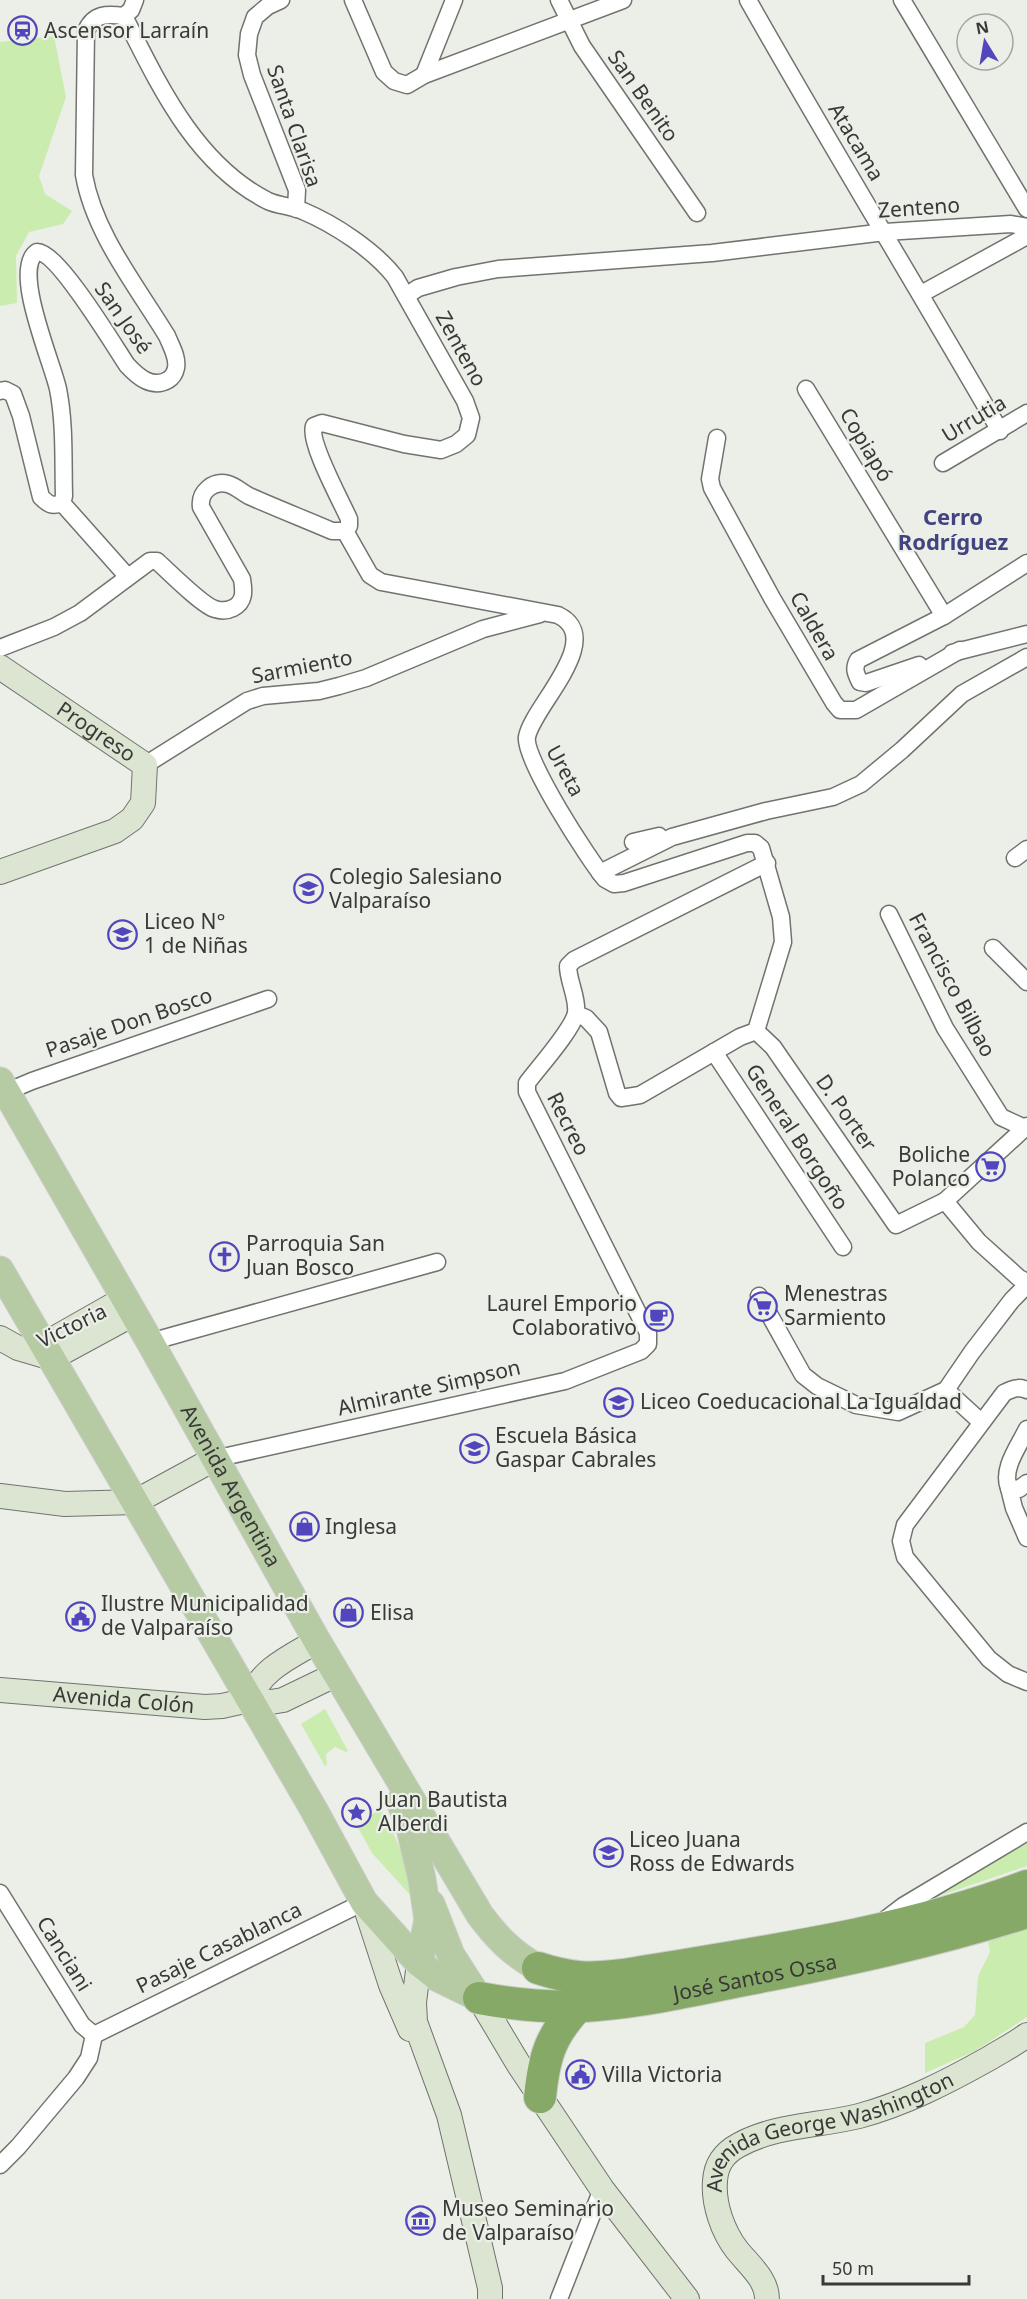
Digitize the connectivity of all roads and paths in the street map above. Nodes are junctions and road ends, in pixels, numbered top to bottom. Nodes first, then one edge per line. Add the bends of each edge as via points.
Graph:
1 (135, 0) edge
2 (281, 0) edge
3 (353, 0) edge
4 (454, 0) edge
5 (623, 0) edge
6 (748, 0) edge
7 (902, 0) edge
8 (561, 1) edge
9 (605, 4) edge
10 (124, 16) junction
11 (568, 21) junction
12 (424, 75) junction
13 (296, 209) junction
14 (1027, 209) edge
15 (697, 213) dead end
16 (1027, 227) edge
17 (885, 232) junction
18 (1027, 236) edge
19 (921, 294) junction
20 (406, 296) junction
21 (806, 389) dead end
22 (0, 392) edge
23 (1027, 413) edge
24 (1000, 431) junction
25 (717, 438) dead end
26 (943, 463) dead end
27 (62, 503) junction
28 (345, 531) junction
29 (1027, 563) edge
30 (127, 576) junction
31 (547, 613) junction
32 (944, 616) junction
33 (1027, 634) edge
34 (0, 648) edge
35 (960, 650) junction
36 (1027, 657) edge
37 (0, 667) edge
38 (146, 765) junction
39 (739, 818) junction
40 (633, 842) dead end
41 (767, 863) junction
42 (0, 872) edge
43 (600, 873) junction
44 (889, 914) dead end
45 (993, 948) dead end
46 (782, 980) dead end
47 (1027, 982) edge
48 (764, 997) junction
49 (268, 999) dead end
50 (576, 1014) junction
51 (756, 1031) junction
52 (714, 1052) junction
53 (3, 1087) edge
54 (1026, 1128) edge
55 (945, 1201) junction
56 (843, 1247) dead end
57 (437, 1262) dead end
58 (0, 1270) edge
59 (1027, 1283) edge
60 (759, 1296) dead end
61 (129, 1307) junction
62 (150, 1342) junction
63 (648, 1344) joint
64 (28, 1347) edge
65 (946, 1389) junction
66 (1027, 1390) edge
67 (981, 1422) junction
68 (1027, 1429) edge
69 (214, 1459) junction
70 (1027, 1483) edge
71 (1009, 1488) junction
72 (0, 1496) edge
73 (135, 1502) junction
74 (1027, 1538) edge
75 (317, 1641) junction
76 (337, 1674) junction
77 (1027, 1682) edge
78 (0, 1690) edge
79 (249, 1700) junction
80 (370, 1729) junction
81 (1027, 1832) edge
82 (422, 1879) junction
83 (1027, 1886) edge
84 (0, 1893) edge
85 (364, 1902) junction
86 (1027, 1912) edge
87 (864, 1934) junction
88 (419, 1963) junction
89 (538, 1968) joint
90 (479, 1998) junction
91 (578, 2006) junction
92 (1027, 2035) edge
93 (94, 2036) junction
94 (424, 2054) junction
95 (540, 2097) junction
96 (0, 2165) edge
97 (602, 2189) junction
98 (490, 2299) edge
99 (559, 2299) edge
100 (687, 2299) edge
101 (767, 2299) edge

1 - 10 street
2 - 13 street, Santa Clarisa via 255,17 247,55 297,190
3 - 12 street via 384,72 407,85
4 - 12 street
5 - 9 street
6 - 17 street, Atacama
7 - 14 street
8 - 11 street, San Benito
9 - 11 street
10 - 13 street via 164,94 219,166 268,201
10 - 27 street, San José via 97,17 86,31 84,174 96,221 167,336 176,368 164,382 146,382 136,376 65,273 42,252 33,254 29,275 36,323 54,372 59,399
11 - 12 street
11 - 15 street, San Benito
13 - 20 street via 346,235 386,264
16 - 17 street, Zenteno via 1011,224
17 - 19 street, Atacama
17 - 20 street, Zenteno via 712,253 498,269 418,288
18 - 19 street
19 - 24 street, Atacama
20 - 28 street, Zenteno via 471,418 466,435 441,450 322,423 314,426 311,432 315,446 349,519
21 - 32 street, Copiapó
22 - 27 street via 13,394 41,497 48,504
23 - 24 street, Urrutia
24 - 26 street, Urrutia
25 - 35 street, Caldera via 712,488 840,710 856,710
27 - 30 street
28 - 30 street via 332,531 227,484 210,486 202,496 201,507 242,579 242,601 225,611 212,609 156,561
28 - 31 street, Ureta via 370,575 381,582
29 - 32 street
30 - 34 street via 71,618
31 - 38 street, Sarmiento via 483,629 339,686 248,701
31 - 43 street, Ureta via 564,617 572,631 575,650 534,720 526,745 553,798
32 - 35 street via 858,660 855,674 860,682 866,683
33 - 35 street
36 - 39 street via 962,694 861,784 833,797
37 - 38 main road, Progreso
38 - 42 main road, Progreso via 143,803 132,819 115,831
39 - 40 street
39 - 43 street via 672,837
41 - 43 street via 761,848 747,843 624,883 615,884
41 - 48 street via 781,917 783,942
41 - 50 street via 574,960 568,966 568,975
44 - 54 street, Francisco Bilbao via 945,1028 982,1088 1001,1117
45 - 47 street
46 - 48 street
48 - 51 street
49 - 53 street, Pasaje Don Bosco
50 - 52 street via 586,1018 599,1032 621,1098 640,1095
50 - 63 street, Recreo via 527,1083 527,1092 648,1333
51 - 52 street
51 - 55 street, D. Porter via 773,1047 896,1225
52 - 56 street, General Borgoño
53 - 61 main road, Avenida Argentina
54 - 55 street
55 - 59 street via 979,1242
57 - 62 street
58 - 64 main road
59 - 65 street
60 - 65 street via 802,1375 855,1405 898,1412
61 - 62 main road, Avenida Argentina
61 - 64 main road, Victoria
62 - 69 main road, Avenida Argentina
63 - 69 street, Almirante Simpson via 641,1351 565,1381
64 - 73 main road
65 - 67 street
66 - 67 street via 1021,1387 1004,1392
67 - 77 street via 905,1525 901,1541 905,1557 989,1659
68 - 71 street via 1008,1469
69 - 73 main road
69 - 75 main road, Avenida Argentina
70 - 71 street via 1019,1489
71 - 74 street
72 - 73 main road via 65,1503
73 - 79 main road
75 - 76 main road, Avenida Argentina
75 - 79 main road via 263,1676
76 - 79 main road, Avenida Colón via 283,1700
76 - 80 main road, Avenida Argentina
78 - 79 main road, Avenida Colón via 205,1707
79 - 85 main road
80 - 82 main road via 408,1820
80 - 89 main road, Avenida Argentina via 480,1915 514,1953
81 - 87 street via 903,1906
82 - 85 main road via 422,1907 408,1921
82 - 88 main road via 428,1920
82 - 90 main road via 451,1955
83 - 87 highway, José Santos Ossa via 955,1911
84 - 93 street, Canciani via 82,2025
85 - 88 main road
85 - 93 street, Pasaje Casablanca
85 - 94 main road via 406,2023
86 - 91 highway, José Santos Ossa via 969,1931 832,1963 627,2002
87 - 89 highway, José Santos Ossa via 624,1976 564,1977
88 - 90 main road via 438,1978
88 - 94 main road via 415,2022
90 - 91 highway, José Santos Ossa via 527,2005
90 - 95 main road
91 - 95 highway via 550,2043
92 - 101 main road, Avenida George Washington via 917,2096 859,2116 777,2131 727,2152 718,2164 715,2197 735,2247 764,2282
93 - 96 street via 89,2058 76,2078
94 - 98 main road via 449,2115
95 - 97 main road
97 - 99 street
97 - 100 main road

